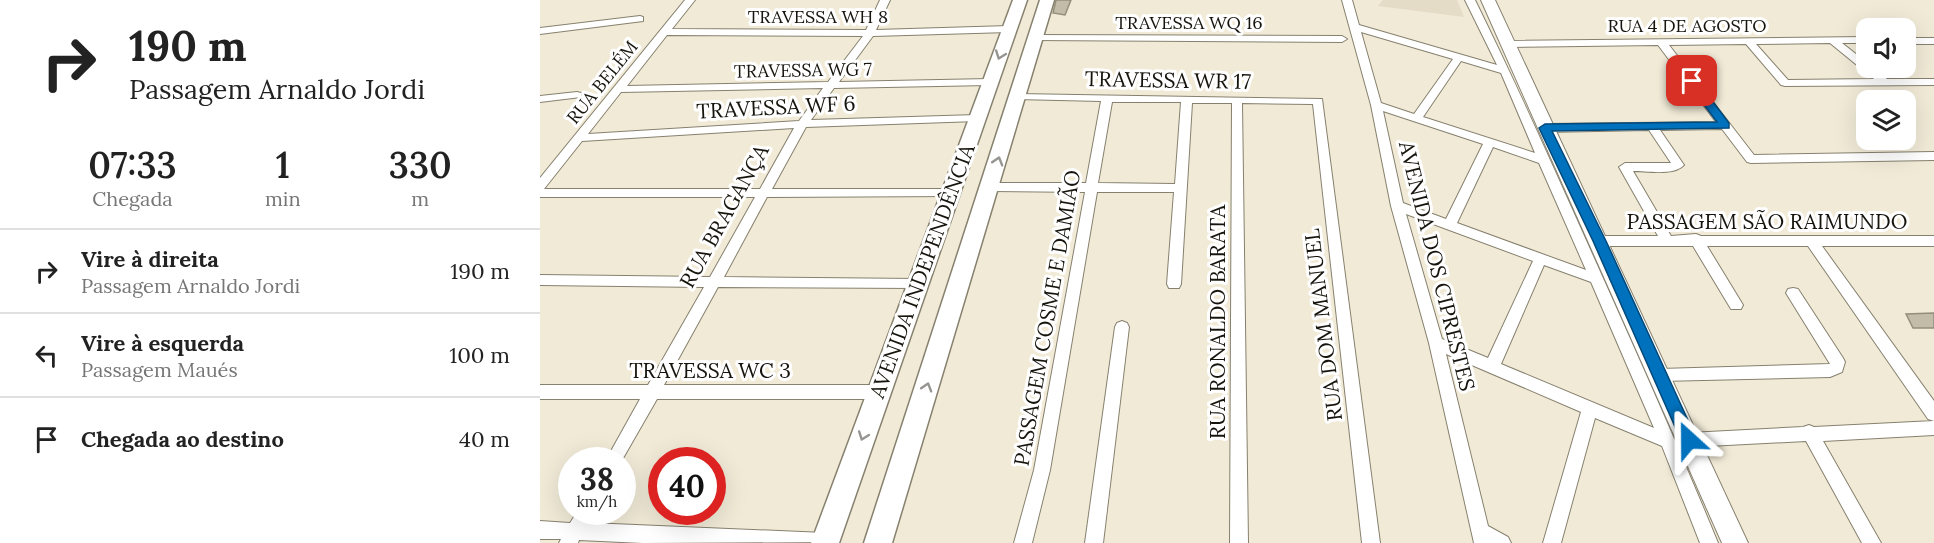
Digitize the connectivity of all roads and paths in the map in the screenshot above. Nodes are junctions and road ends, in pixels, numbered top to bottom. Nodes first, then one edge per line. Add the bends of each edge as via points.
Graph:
1 (690, 0) edge
2 (885, 0) edge
3 (1020, 0) edge
4 (1047, 0) edge
5 (1347, 0) edge
6 (1470, 0) edge
7 (1488, 0) edge
8 (640, 19) dead end
9 (1354, 27) junction
10 (1010, 29) junction
11 (540, 31) edge
12 (663, 32) junction
13 (870, 33) junction
14 (1036, 38) junction
15 (1342, 39) dead end
16 (1832, 40) junction
17 (1856, 40) edge
18 (1748, 41) junction
19 (1916, 41) edge
20 (1661, 42) junction
21 (1933, 42) edge
22 (1508, 44) junction
23 (1459, 57) junction
24 (1505, 70) junction
25 (990, 82) junction
26 (1934, 82) edge
27 (1886, 83) junction
28 (828, 87) junction
29 (616, 89) junction
30 (577, 96) dead end
31 (1017, 98) junction
32 (540, 99) edge
33 (1107, 99) junction
34 (1187, 100) junction
35 (1237, 100) junction
36 (1318, 101) joint
37 (1376, 105) junction
38 (977, 118) junction
39 (1417, 118) junction
40 (802, 124) junction
41 (1725, 125) junction
42 (1652, 126) junction
43 (1545, 128) junction
44 (578, 138) junction
45 (1490, 142) junction
46 (1934, 156) edge
47 (1544, 160) junction
48 (540, 186) edge
49 (990, 187) junction
50 (1093, 188) junction
51 (1181, 188) junction
52 (762, 192) junction
53 (540, 193) edge
54 (951, 193) junction
55 (1397, 206) junction
56 (1450, 224) junction
57 (1666, 239) junction
58 (1696, 239) junction
59 (1812, 240) junction
60 (1599, 241) junction
61 (1934, 241) edge
62 (1541, 258) junction
63 (1597, 279) junction
64 (540, 280) edge
65 (714, 280) junction
66 (917, 284) junction
67 (1173, 285) dead end
68 (1793, 293) dead end
69 (1736, 305) dead end
70 (1122, 327) dead end
71 (1436, 344) junction
72 (1492, 366) junction
73 (1660, 375) junction
74 (652, 390) junction
75 (540, 392) edge
76 (880, 392) junction
77 (1590, 409) junction
78 (1934, 414) edge
79 (1934, 428) edge
80 (1809, 432) junction
81 (1679, 441) junction
82 (621, 447) edge
83 (578, 525) edge
84 (540, 530) edge
85 (1482, 537) edge
86 (571, 538) edge
87 (825, 543) edge
88 (878, 543) edge
89 (1023, 543) edge
90 (1094, 543) edge
91 (1239, 543) edge
92 (1371, 543) edge
93 (1502, 543) edge
94 (1552, 543) edge
95 (1709, 543) edge
96 (1735, 543) edge
97 (1872, 543) edge

1 - 12 street, RUA BELÉM
2 - 13 street, RUA BRAGANÇA
3 - 10 main road, AVENIDA INDEPENDÊNCIA
4 - 14 main road, AVENIDA INDEPENDÊNCIA
5 - 9 street, AVENIDA DOS CIPRESTES
6 - 24 street
7 - 22 street
8 - 11 street
9 - 23 street
9 - 37 street, AVENIDA DOS CIPRESTES
10 - 13 street, TRAVESSA WH 8
10 -> 25 main road, AVENIDA INDEPENDÊNCIA
12 - 13 street, TRAVESSA WH 8
12 - 29 street, RUA BELÉM
13 - 28 street, RUA BRAGANÇA
14 - 15 street, TRAVESSA WQ 16
14 - 31 main road, AVENIDA INDEPENDÊNCIA
16 - 17 street, RUA 4 DE AGOSTO
16 - 18 street, RUA 4 DE AGOSTO
16 - 27 street
18 - 20 street, RUA 4 DE AGOSTO
18 - 27 street via 1785,83
19 - 21 street
20 - 22 street, RUA 4 DE AGOSTO
20 - 41 street
22 - 43 street
23 - 24 street
23 - 39 street
24 - 47 street
25 - 28 street, TRAVESSA WG 7
25 - 38 main road, AVENIDA INDEPENDÊNCIA
26 - 27 street
28 - 29 street, TRAVESSA WG 7
28 - 40 street, RUA BRAGANÇA
29 - 44 street, RUA BELÉM
30 - 32 street
31 - 33 street, TRAVESSA WR 17
49 -> 31 main road, AVENIDA INDEPENDÊNCIA
33 - 34 street, TRAVESSA WR 17
33 - 50 street, PASSAGEM COSME E DAMIÃO
34 - 35 street, TRAVESSA WR 17
34 - 51 street
35 - 36 street, TRAVESSA WR 17
35 - 91 street, RUA RONALDO BARATA
36 - 92 street, RUA DOM MANUEL
37 - 39 street
37 - 55 street, AVENIDA DOS CIPRESTES
38 - 40 street, TRAVESSA WF 6
38 - 54 main road, AVENIDA INDEPENDÊNCIA
39 - 45 street
40 - 44 street, TRAVESSA WF 6
40 - 52 street, RUA BRAGANÇA
41 - 42 street
41 - 46 street via 1751,159
42 - 43 street
42 - 57 street via 1678,165 1625,167
43 - 60 street
44 - 48 street, RUA BELÉM
45 - 47 street
45 - 56 street
47 - 63 street
49 - 50 street
88 -> 49 main road, AVENIDA INDEPENDÊNCIA
50 - 51 street
50 - 89 street, PASSAGEM COSME E DAMIÃO via 1042,470
51 - 67 street
52 - 53 street
52 - 54 street
52 - 65 street, RUA BRAGANÇA
54 - 66 main road, AVENIDA INDEPENDÊNCIA
55 - 56 street
55 - 71 street, AVENIDA DOS CIPRESTES
56 - 62 street
57 - 58 street, PASSAGEM SÃO RAIMUNDO
57 - 60 street, PASSAGEM SÃO RAIMUNDO
58 - 59 street, PASSAGEM SÃO RAIMUNDO
58 - 69 street
59 - 61 street, PASSAGEM SÃO RAIMUNDO
59 - 78 street
60 - 73 street
62 - 63 street
62 - 72 street
63 - 81 street
64 - 65 street
65 - 66 street
65 - 74 street, RUA BRAGANÇA
66 - 76 main road, AVENIDA INDEPENDÊNCIA
68 - 73 street via 1838,362 1837,368
70 - 90 street
71 - 72 street
71 - 85 street, AVENIDA DOS CIPRESTES
72 - 77 street
73 - 81 street
74 - 75 street, TRAVESSA WC 3
74 - 76 street, TRAVESSA WC 3
74 - 82 street, RUA BRAGANÇA
76 -> 87 main road, AVENIDA INDEPENDÊNCIA
77 - 81 street
77 - 94 street
79 - 80 street
80 - 81 street
80 - 97 street
81 - 95 street
81 - 96 street
83 - 86 street
84 - 86 street
85 - 93 street
86 - 87 street

